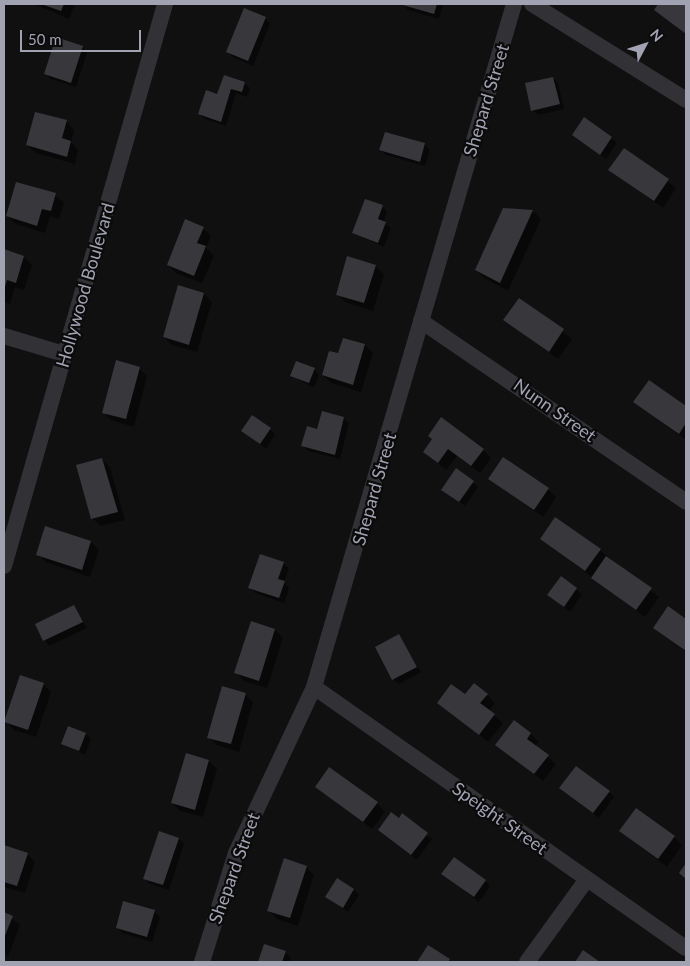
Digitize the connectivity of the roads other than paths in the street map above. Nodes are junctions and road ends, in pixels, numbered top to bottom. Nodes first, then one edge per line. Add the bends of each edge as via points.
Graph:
1 (165, 4) edge
2 (514, 4) edge
3 (532, 4) edge
4 (686, 100) edge
5 (421, 321) junction
6 (4, 336) edge
7 (64, 354) junction
8 (686, 502) edge
9 (4, 566) edge
10 (314, 687) junction
11 (587, 879) junction
12 (686, 948) edge
13 (202, 962) edge
14 (527, 962) edge

1 - 7 street, Hollywood Boulevard
2 - 5 street, Shepard Street
3 - 4 street
5 - 8 street, Nunn Street
5 - 10 street, Shepard Street
6 - 7 street
7 - 9 street, Hollywood Boulevard
10 - 11 street, Speight Street
10 - 13 street, Shepard Street via 239,845
11 - 12 street, Speight Street
11 - 14 street

